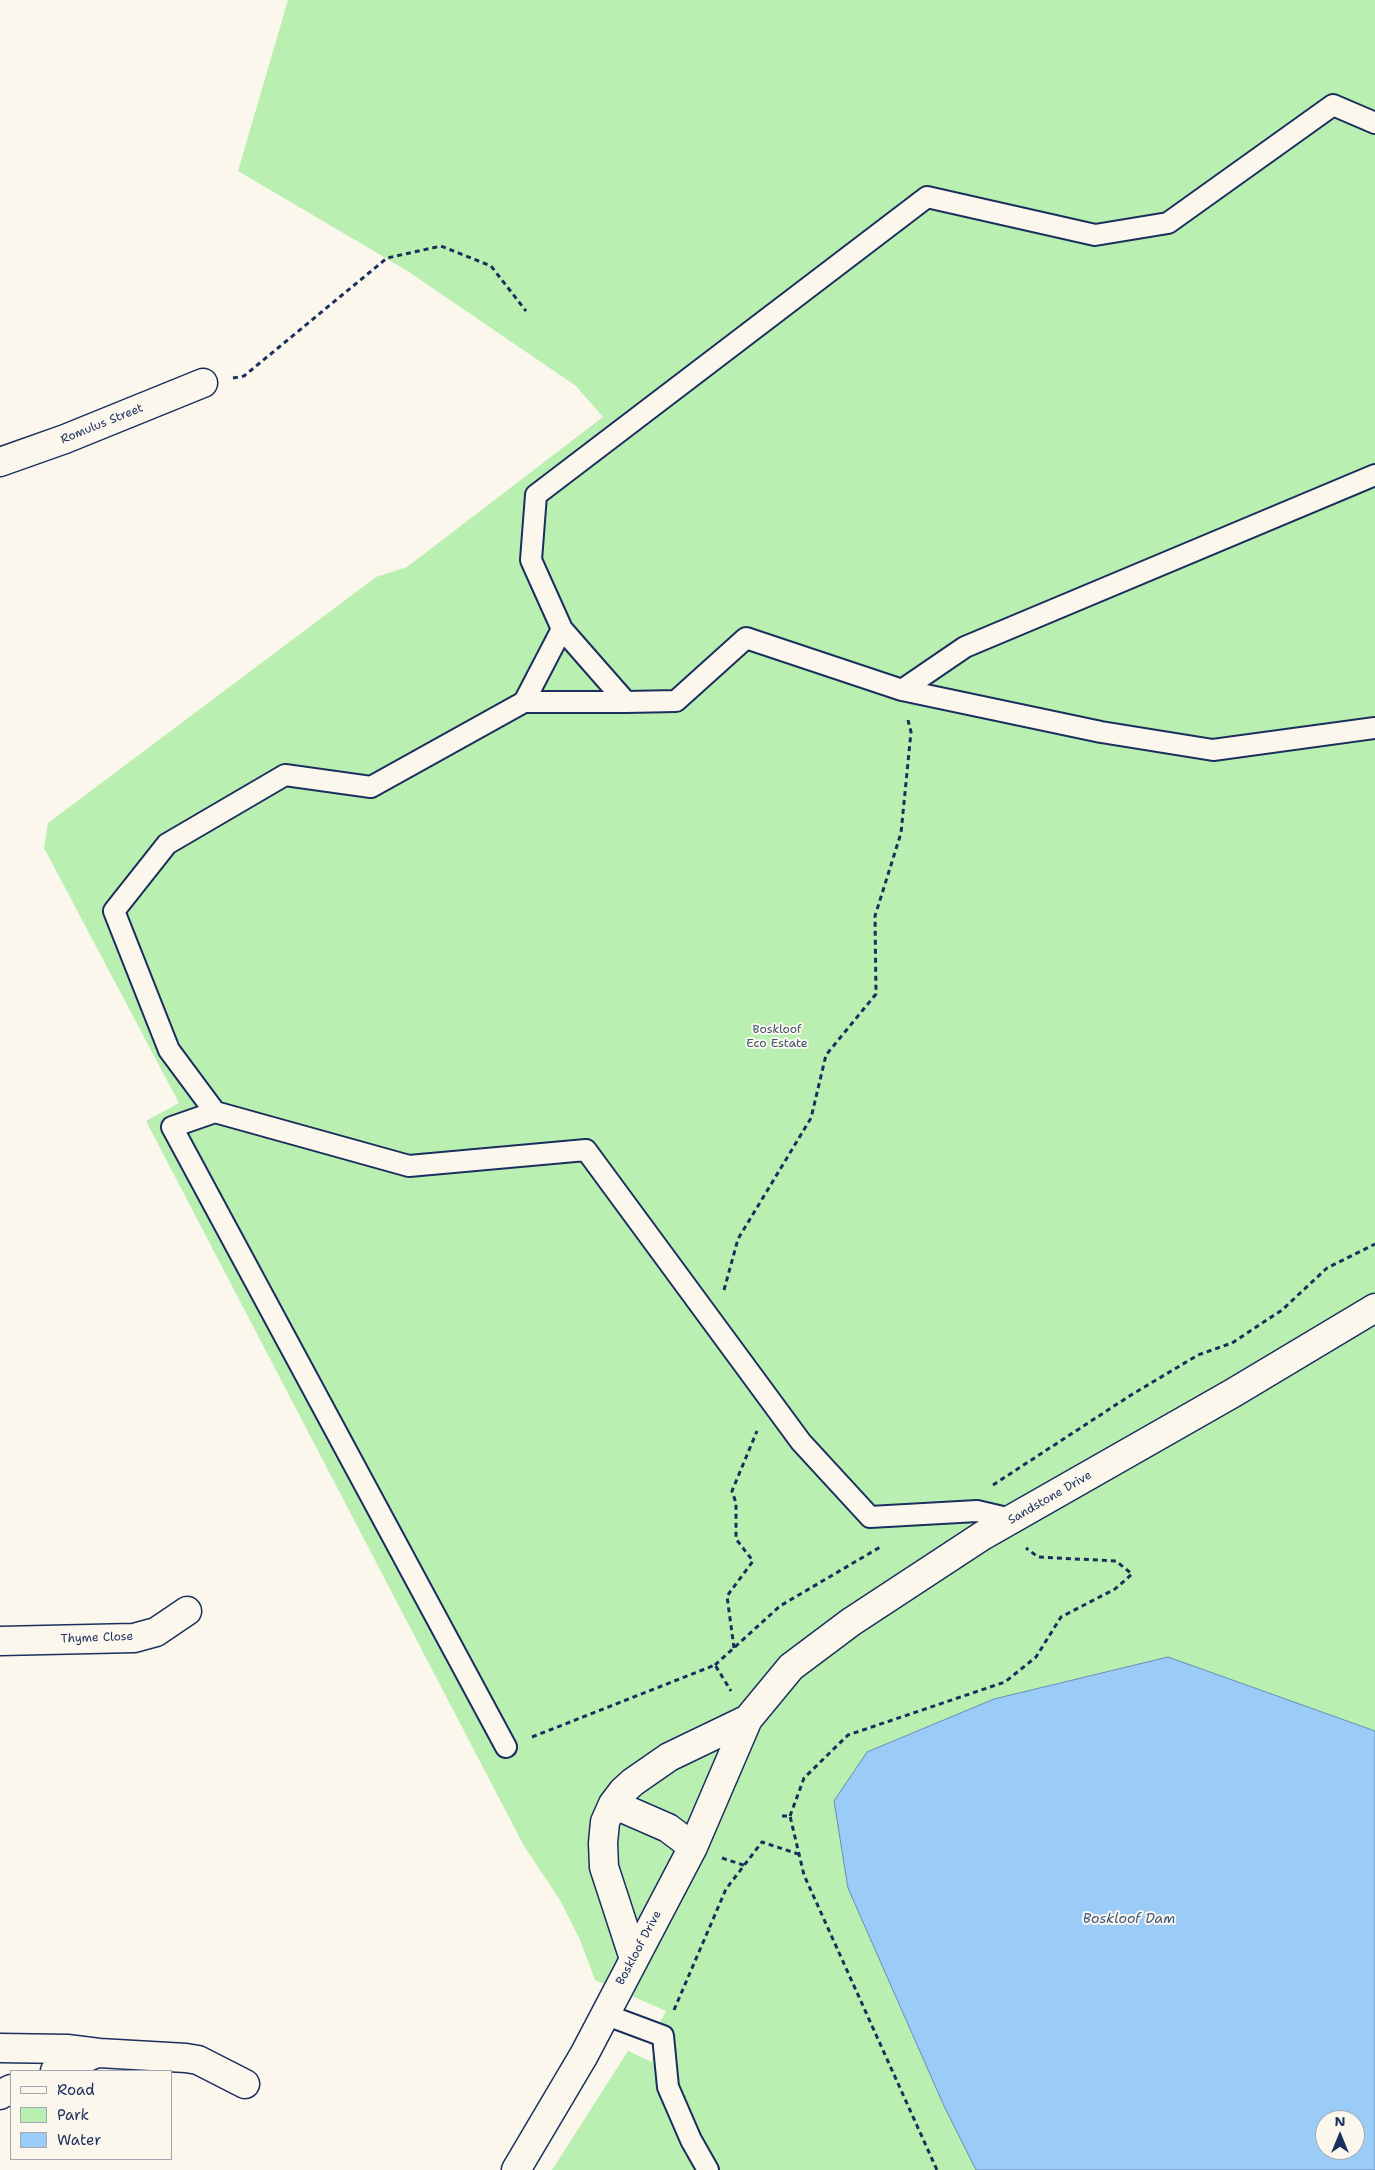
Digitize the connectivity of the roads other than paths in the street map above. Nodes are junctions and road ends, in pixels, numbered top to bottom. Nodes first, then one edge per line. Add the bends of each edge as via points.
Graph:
1 (1375, 123) edge
2 (203, 383) road end
3 (0, 462) edge
4 (1375, 475) edge
5 (562, 628) junction
6 (902, 690) junction
7 (524, 702) junction
8 (626, 702) junction
9 (1375, 728) edge
10 (215, 1112) junction
11 (1375, 1308) edge
12 (1011, 1520) junction
13 (187, 1611) dead end
14 (0, 1641) edge
15 (748, 1719) junction
16 (506, 1747) road end
17 (613, 1804) junction
18 (693, 1848) junction
19 (634, 1958) junction
20 (604, 2014) junction
21 (0, 2048) edge
22 (99, 2053) junction
23 (57, 2070) edge
24 (245, 2084) dead end
25 (516, 2170) edge
26 (708, 2170) edge

1 - 5 lane via 1333,105 1168,223 1095,235 928,197 536,495 531,560
2 - 3 street, Romulus Street
4 - 6 lane via 965,647
5 - 7 lane
5 - 8 lane
6 - 8 lane via 746,638 676,701
6 - 9 lane via 1101,732 1213,750
7 - 8 lane
7 - 10 lane via 370,787 285,775 167,844 114,911 169,1050
10 - 12 lane via 409,1166 586,1150 801,1442 870,1517 977,1511
10 - 16 lane via 172,1127
11 - 12 street, Sandstone Drive
12 - 15 street, Sandstone Drive via 851,1622 792,1667
13 - 14 street, Thyme Close via 156,1632 134,1638
15 - 17 street via 669,1757 633,1782
15 - 18 street, Boskloof Drive
17 - 18 street via 668,1828
17 - 19 street via 605,1822 604,1867
18 - 19 street, Boskloof Drive
19 - 20 street, Boskloof Drive
20 - 25 street, Boskloof Drive
20 - 26 lane via 663,2036 668,2086
21 - 22 street
22 - 23 street
22 - 24 street via 198,2060

